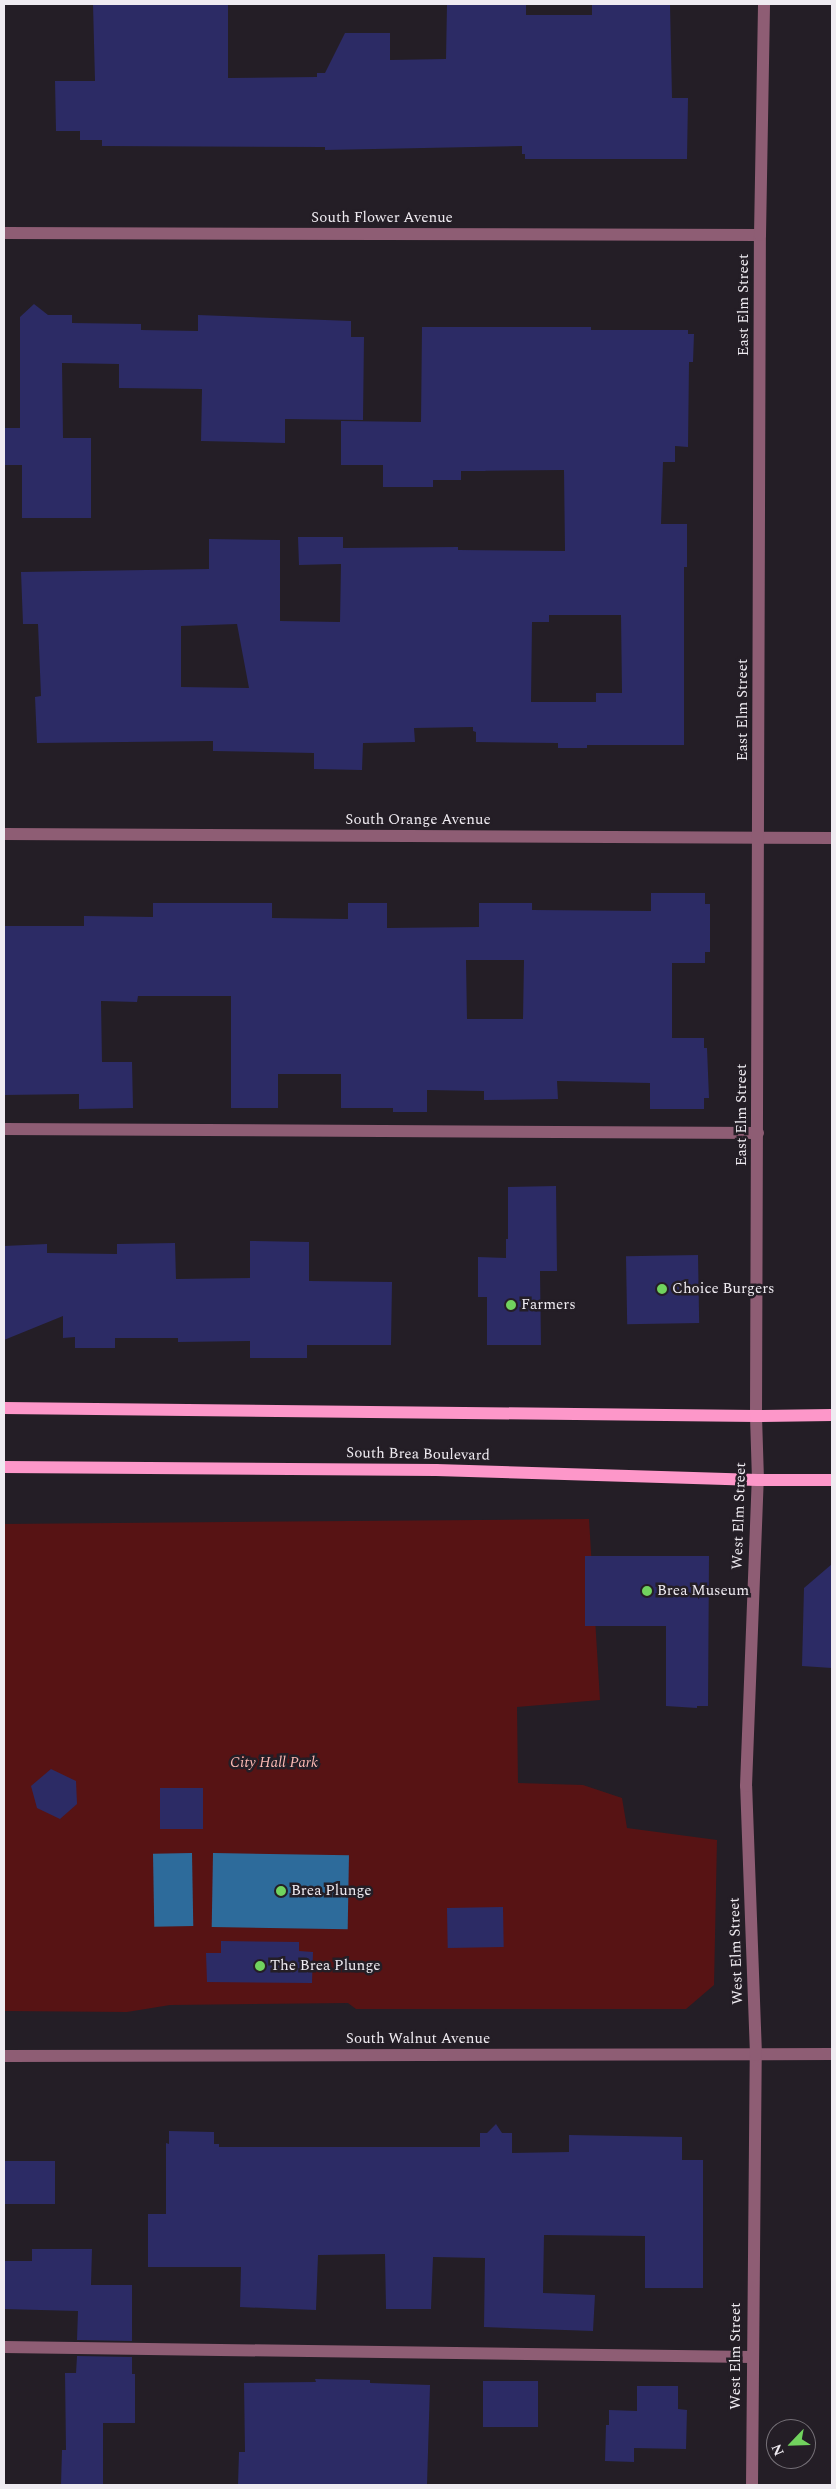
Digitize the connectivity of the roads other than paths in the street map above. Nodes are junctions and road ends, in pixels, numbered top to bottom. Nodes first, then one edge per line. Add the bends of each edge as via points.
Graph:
1 (764, 4) edge
2 (4, 233) edge
3 (760, 235) junction
4 (4, 834) edge
5 (759, 838) junction
6 (832, 838) edge
7 (4, 1129) edge
8 (758, 1133) junction
9 (4, 1408) edge
10 (832, 1415) edge
11 (756, 1416) junction
12 (4, 1467) edge
13 (758, 1480) junction
14 (832, 1480) edge
15 (832, 2054) edge
16 (4, 2056) edge
17 (756, 2056) junction
18 (4, 2347) edge
19 (752, 2357) junction
20 (752, 2485) edge

1 - 3 street, East Elm Street
2 - 3 street, South Flower Avenue
3 - 5 street, East Elm Street
4 - 5 street, South Orange Avenue
5 - 6 street, South Orange Avenue
5 - 8 street, East Elm Street
7 - 8 street
8 - 11 street, East Elm Street
9 - 11 main road
10 - 11 main road
11 - 13 street, West Elm Street
12 - 13 main road, South Brea Boulevard via 436,1470
13 - 14 main road, South Brea Boulevard
13 - 17 street, West Elm Street via 746,1786
15 - 17 street, South Walnut Avenue
16 - 17 street, South Walnut Avenue
17 - 19 street, West Elm Street
18 - 19 street
19 - 20 street, West Elm Street

